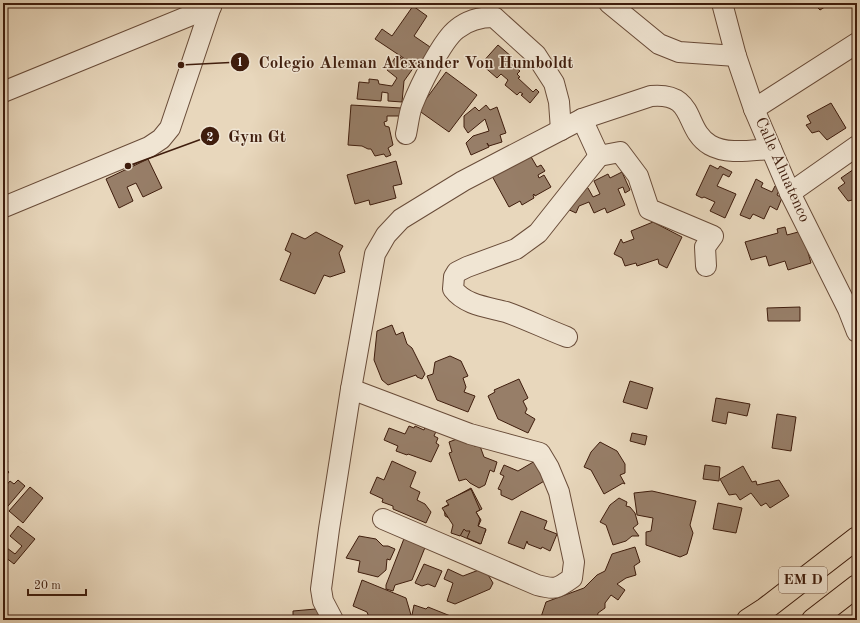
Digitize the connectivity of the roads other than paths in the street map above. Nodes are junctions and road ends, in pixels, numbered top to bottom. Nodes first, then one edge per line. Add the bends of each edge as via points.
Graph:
1 (609, 3) edge
2 (722, 3) edge
3 (211, 5) edge
4 (857, 43) edge
5 (736, 56) junction
6 (3, 92) edge
7 (754, 109) junction
8 (582, 119) junction
9 (560, 130) junction
10 (406, 134) dead end
11 (857, 146) edge
12 (771, 149) junction
13 (599, 156) junction
14 (790, 193) junction
15 (4, 207) edge
16 (706, 266) dead end
17 (852, 306) edge
18 (857, 332) edge
19 (567, 336) dead end
20 (351, 389) junction
21 (383, 519) dead end
22 (857, 538) edge
23 (857, 586) edge
24 (333, 620) edge
25 (748, 620) edge
26 (813, 620) edge

1 - 5 street via 659,44 679,52
2 - 5 street, Calle Ahuatenco
3 - 6 street
3 - 15 street via 170,128 161,140
4 - 7 street
5 - 7 street, Calle Ahuatenco
7 - 12 street, Calle Ahuatenco
8 - 9 street
8 - 12 street via 651,96 672,96 681,103 700,135 709,144 735,150
8 - 13 street
9 - 10 street via 559,102 554,82 536,55 494,17 483,17 472,19 456,29 439,51 411,107
9 - 20 street via 463,181 401,219 386,235 375,254
11 - 14 street
12 - 14 street, Calle Ahuatenco
13 - 16 street via 620,152 638,176 649,209 713,236 705,247
13 - 19 street via 538,233 516,249 457,272 453,281 453,289 470,302
14 - 17 street, Calle Ahuatenco
17 - 18 street, Calle Ahuatenco
20 - 21 street via 470,434 540,453 558,492 574,562 572,578 559,588 537,585
20 - 24 street via 321,588 323,601
22 - 25 highway, EM D
23 - 26 highway, EM D

